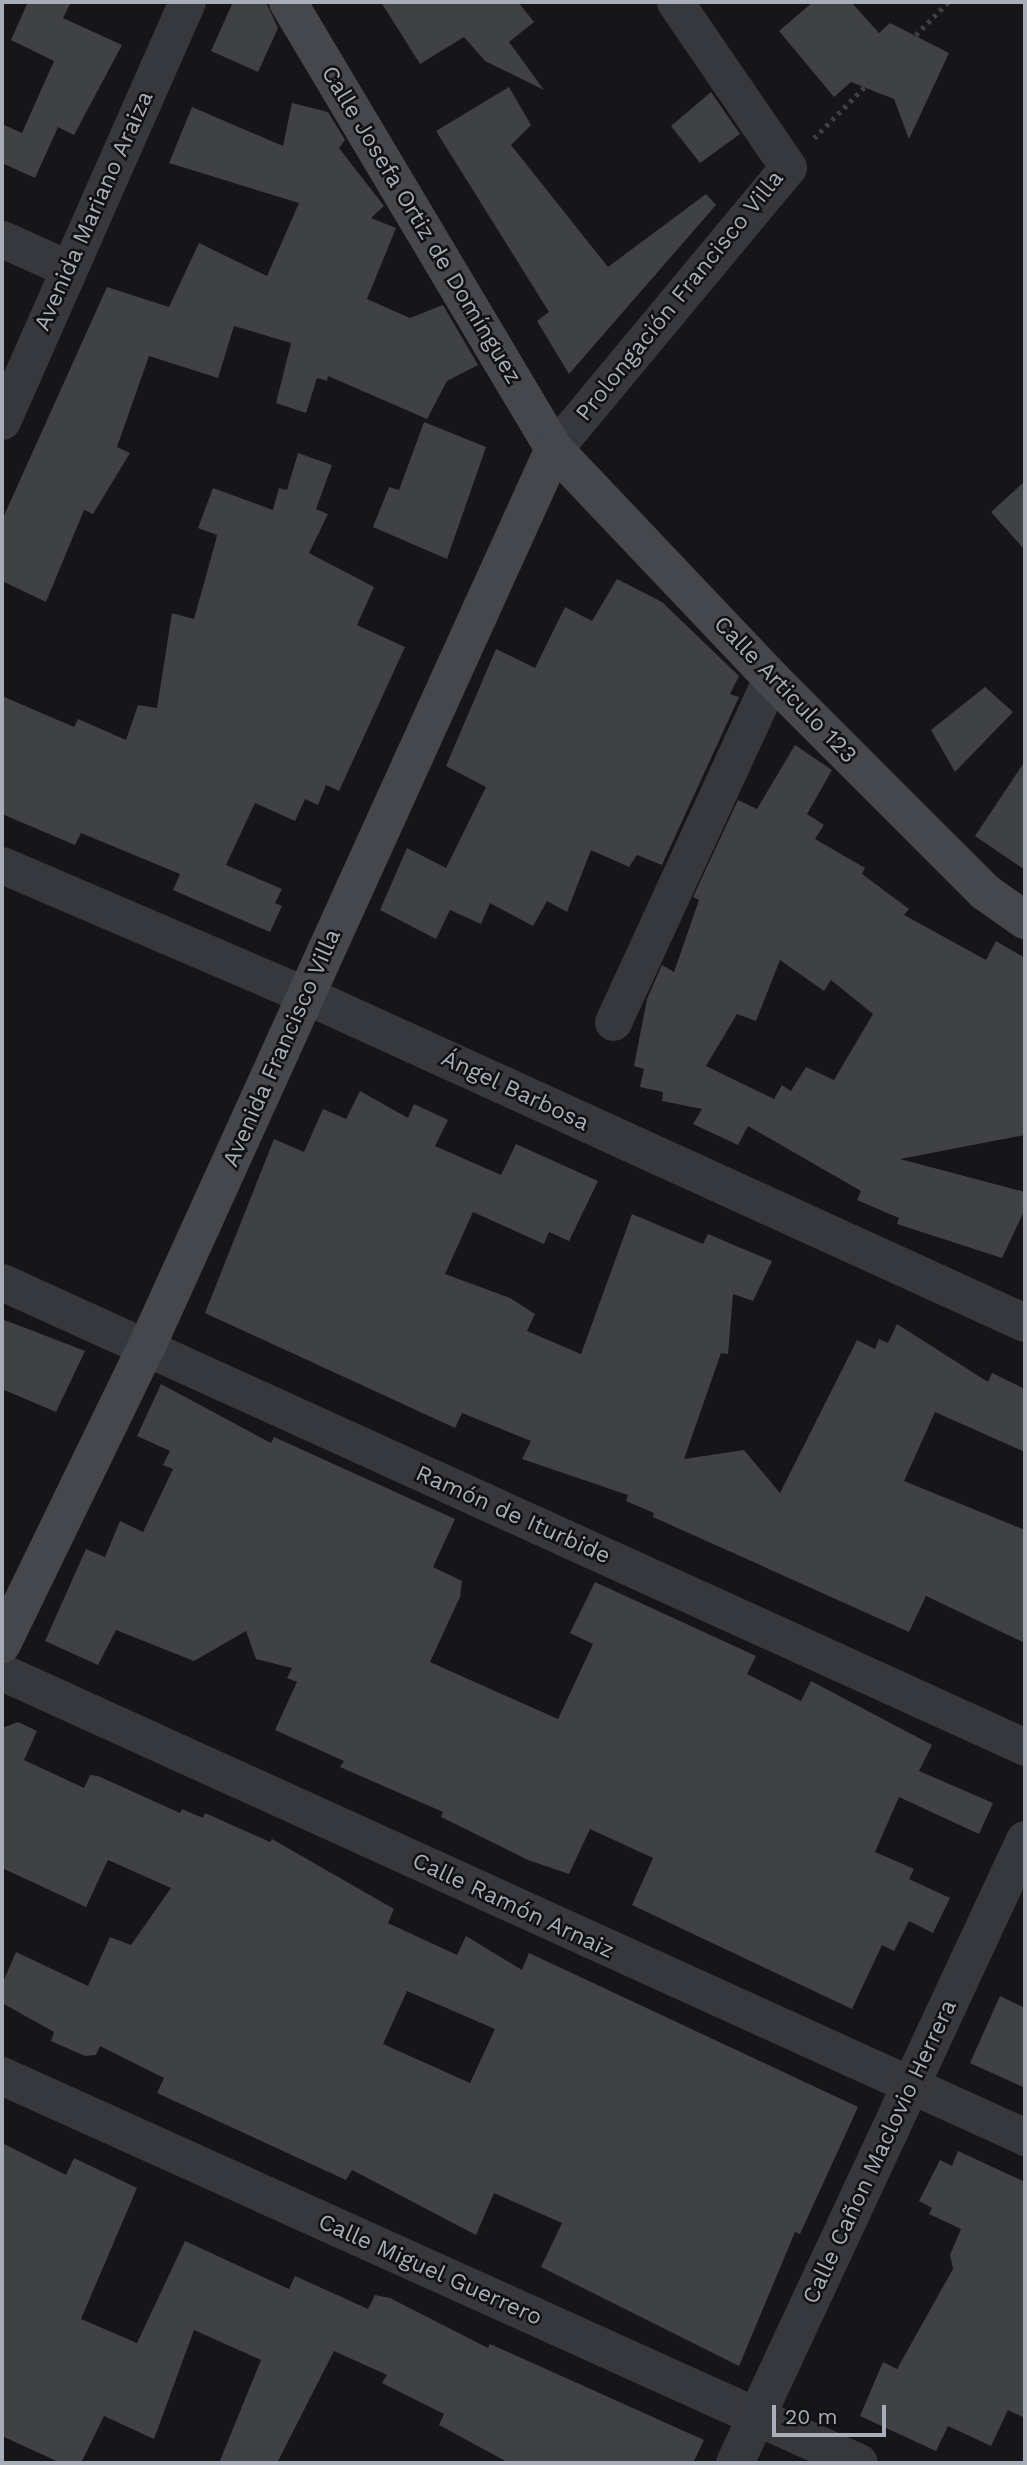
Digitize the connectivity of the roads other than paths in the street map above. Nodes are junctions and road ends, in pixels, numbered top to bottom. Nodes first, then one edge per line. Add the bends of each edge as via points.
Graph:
1 (187, 2) edge
2 (288, 2) edge
3 (675, 2) edge
4 (2, 239) edge
5 (69, 268) junction
6 (2, 421) edge
7 (554, 449) junction
8 (771, 678) junction
9 (2, 865) edge
10 (1025, 920) edge
11 (305, 995) junction
12 (613, 1022) dead end
13 (2, 1282) edge
14 (1025, 1323) edge
15 (146, 1348) junction
16 (2, 1644) edge
17 (2, 1672) edge
18 (1025, 1747) edge
19 (1025, 1840) edge
20 (2, 2076) edge
21 (910, 2087) junction
22 (1025, 2137) edge
23 (756, 2418) junction
24 (734, 2463) edge
25 (859, 2463) edge

1 - 5 street, Avenida Mariano Araiza
2 - 7 main road, Calle Josefa Ortiz de Domínguez
3 - 7 street, Prolongación Francisco Villa via 788,167
4 - 5 street
5 - 6 street, Avenida Mariano Araiza
7 - 8 main road, Calle Articulo 123
7 - 11 main road, Avenida Francisco Villa
8 - 10 main road, Calle Articulo 123 via 985,891
8 - 12 street
9 - 11 street, Ángel Barbosa
11 - 14 street, Ángel Barbosa
11 - 15 main road, Avenida Francisco Villa
13 - 15 street, Ramón de Iturbide
15 - 16 main road, Avenida Francisco Villa
15 - 18 street, Ramón de Iturbide
17 - 21 street, Calle Ramón Arnaiz
19 - 21 street, Calle Cañon Maclovio Herrera
20 - 23 street, Calle Miguel Guerrero
21 - 22 street, Calle Ramón Arnaiz
21 - 23 street, Calle Cañon Maclovio Herrera
23 - 24 street, Calle Cañon Maclovio Herrera
23 - 25 street, Calle Miguel Guerrero

